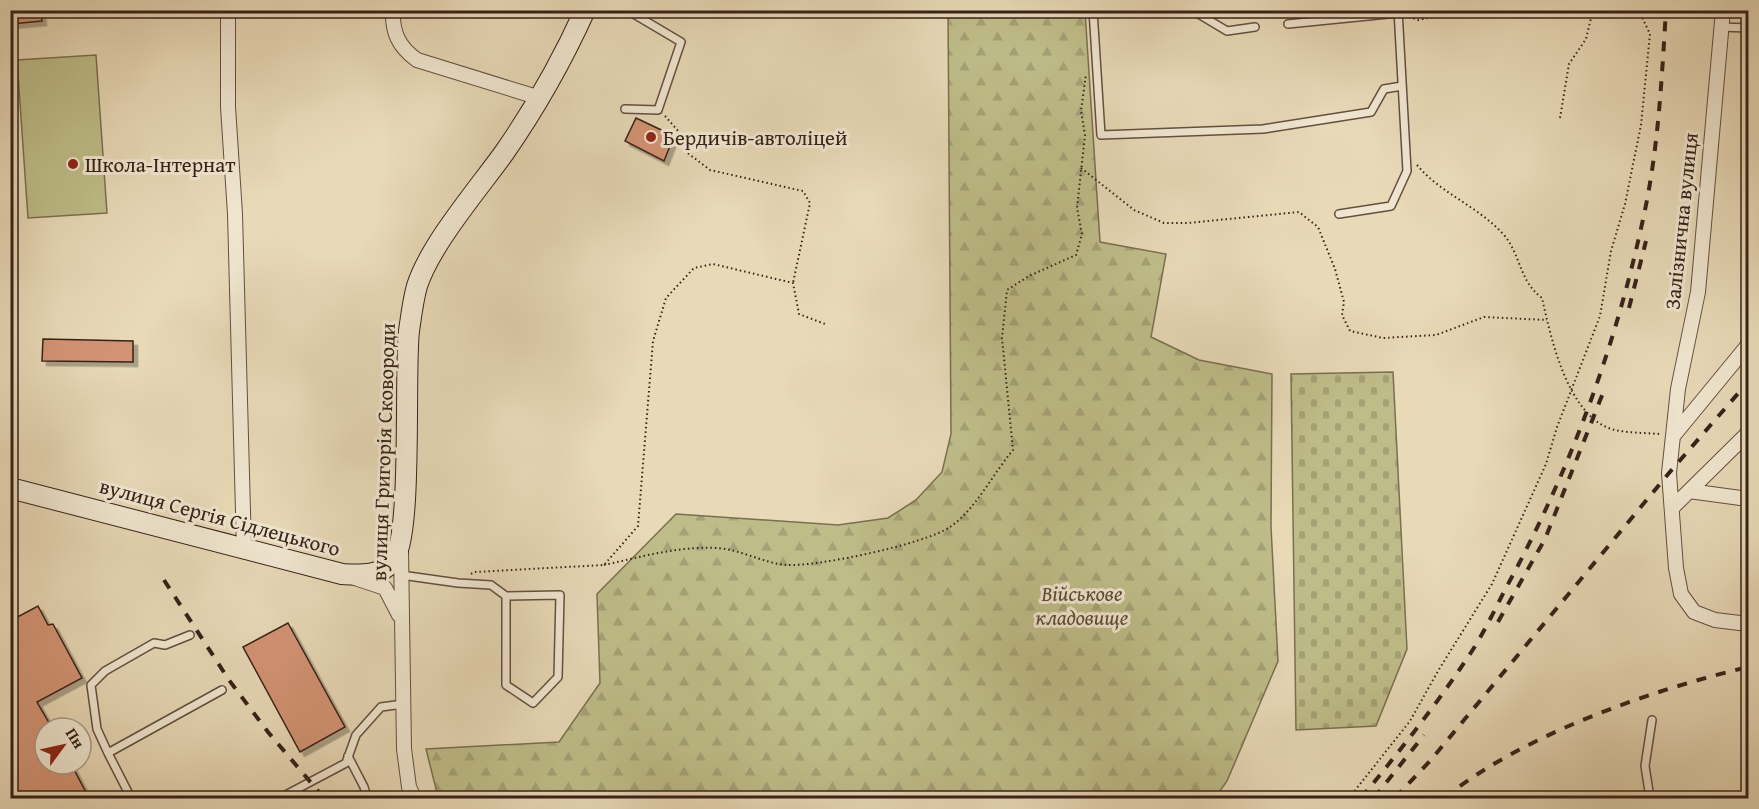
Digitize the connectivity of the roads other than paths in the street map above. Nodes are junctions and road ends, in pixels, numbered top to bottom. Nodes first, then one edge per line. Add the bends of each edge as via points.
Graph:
1 (228, 10) edge
2 (393, 10) edge
3 (585, 10) edge
4 (627, 10) edge
5 (1106, 10) edge
6 (1192, 10) edge
7 (1723, 10) edge
8 (1093, 11) edge
9 (1398, 12) edge
10 (1288, 24) dead end
11 (1255, 27) dead end
12 (1721, 27) junction
13 (1749, 28) edge
14 (1402, 86) junction
15 (540, 98) junction
16 (625, 109) dead end
17 (1339, 214) dead end
18 (1749, 345) edge
19 (1749, 433) edge
20 (1674, 435) junction
21 (10, 488) edge
22 (1689, 491) junction
23 (1749, 499) edge
24 (1672, 508) junction
25 (401, 540) junction
26 (244, 549) junction
27 (342, 574) junction
28 (401, 574) junction
29 (506, 596) junction
30 (402, 622) junction
31 (1749, 624) edge
32 (190, 635) dead end
33 (222, 690) dead end
34 (403, 704) junction
35 (1652, 720) dead end
36 (108, 753) junction
37 (348, 756) junction
38 (131, 798) edge
39 (280, 798) edge
40 (367, 798) edge
41 (414, 798) edge
42 (1650, 798) edge

1 - 26 street
2 - 15 street via 396,38 417,60
3 - 15 main road, вулиця Григорія Сковороди
4 - 16 lane via 681,42 658,110
5 - 8 lane
6 - 11 lane via 1227,31
7 - 12 street, Залізнична вулиця
8 - 14 lane via 1101,135 1263,129 1360,114 1371,112 1384,89
9 - 10 lane
9 - 14 lane
12 - 13 lane
12 - 20 street, Залізнична вулиця via 1698,292 1678,389
14 - 17 lane via 1407,171 1391,206
15 - 25 main road, вулиця Григорія Сковороди via 440,242 417,285 409,331
18 - 20 street
19 - 22 street
20 - 24 street, Залізнична вулиця via 1669,473
21 - 26 main road, вулиця Сергія Сідлецького
22 - 23 street
22 - 24 street
24 - 31 street, Залізнична вулиця via 1681,594 1694,612 1715,620
25 - 27 main road, вулиця Сергія Сідлецького via 395,558 382,570 366,575
25 - 28 street, вулиця Григорія Сковороди
26 - 27 main road, вулиця Сергія Сідлецького
27 - 30 street via 385,588
28 - 29 lane via 491,585
28 - 30 street, вулиця Григорія Сковороди
29 - 29 lane via 506,685 533,703 558,677 560,595
30 - 34 street, вулиця Григорія Сковороди
32 - 36 lane via 165,645 154,643 105,671 91,685 97,729
33 - 36 lane
34 - 37 lane via 381,707 356,735
34 - 41 street, вулиця Григорія Сковороди via 404,749
35 - 42 lane via 1646,766
36 - 38 lane
37 - 39 lane via 346,763
37 - 40 lane

